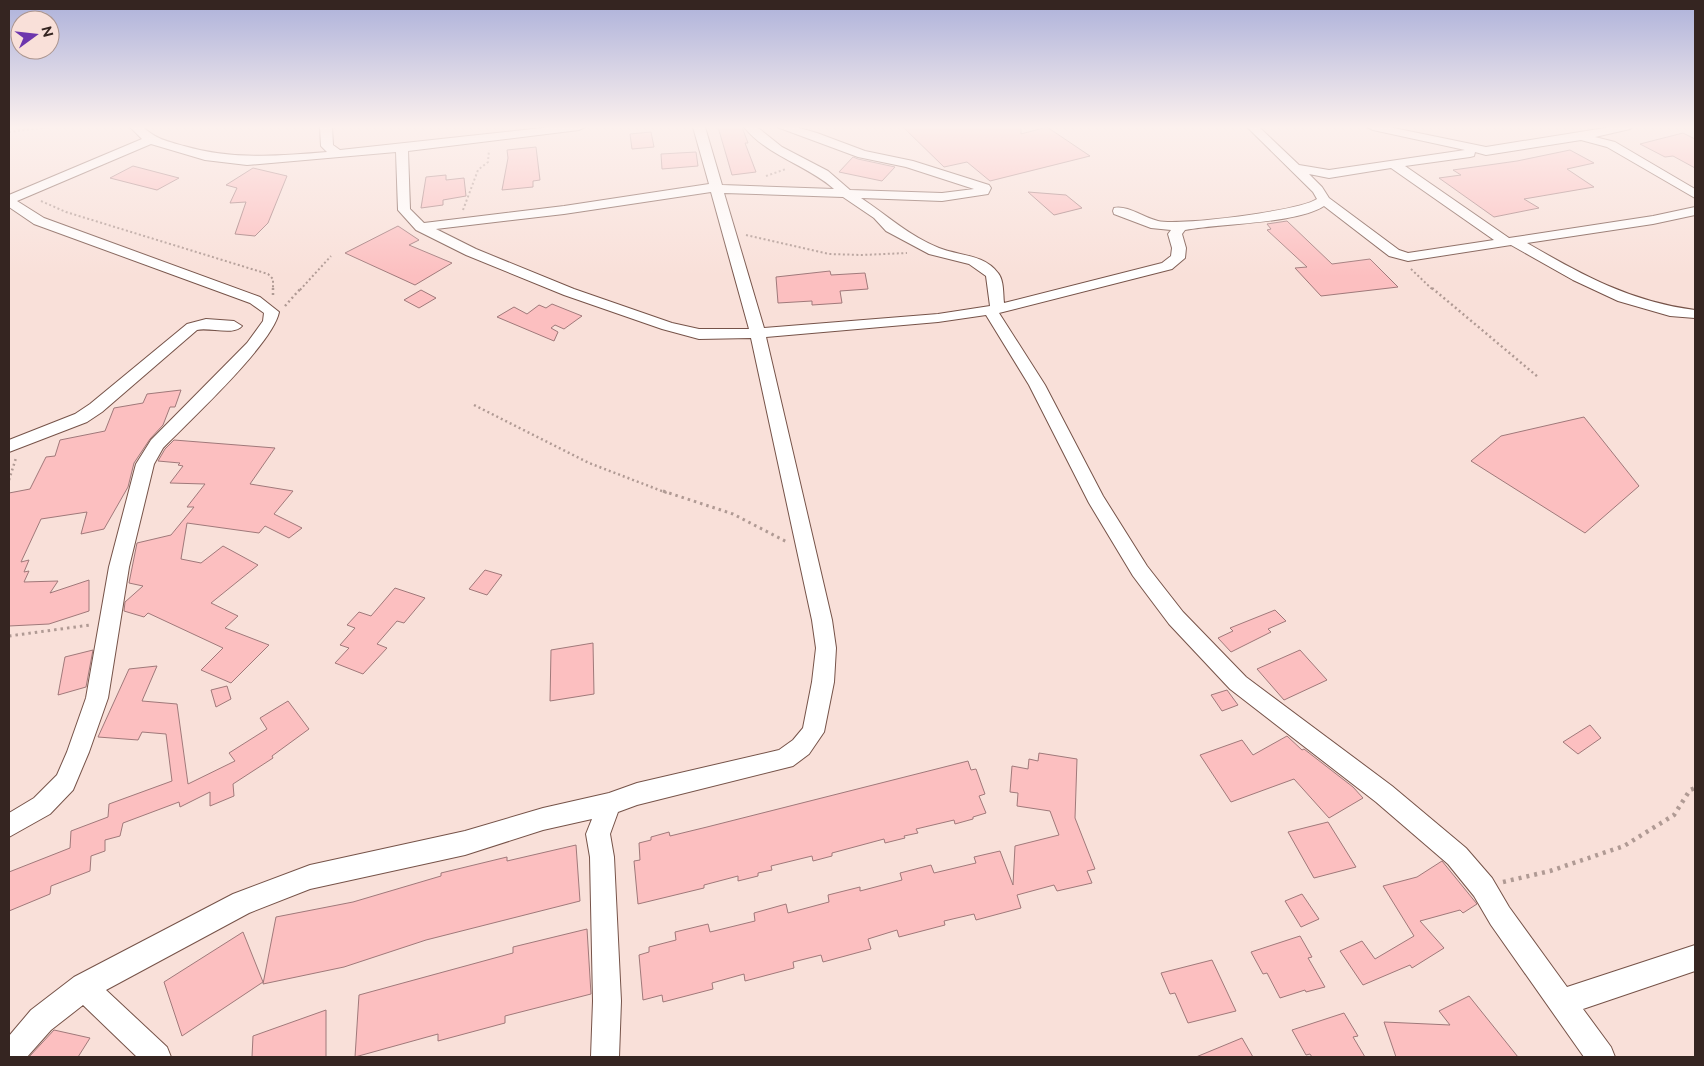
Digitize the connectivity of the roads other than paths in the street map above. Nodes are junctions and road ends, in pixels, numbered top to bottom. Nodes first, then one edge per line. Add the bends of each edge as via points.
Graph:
1 (63, 177) edge
2 (403, 177) edge
3 (714, 177) edge
4 (827, 177) edge
5 (949, 177) edge
6 (1303, 177) edge
7 (1328, 177) edge
8 (1412, 177) edge
9 (1666, 177) edge
10 (717, 188) junction
11 (1695, 194) edge
12 (1321, 195) junction
13 (849, 196) junction
14 (13, 198) edge
15 (1119, 210) dead end
16 (1695, 211) edge
17 (1180, 227) junction
18 (422, 228) junction
19 (1509, 241) junction
20 (994, 310) junction
21 (1695, 314) edge
22 (234, 326) dead end
23 (758, 333) junction
24 (9, 446) edge
25 (609, 804) junction
26 (9, 826) edge
27 (1695, 958) edge
28 (84, 987) junction
29 (1562, 1002) junction
30 (41, 1020) junction
31 (9, 1036) edge
32 (9, 1057) edge
33 (157, 1057) edge
34 (605, 1057) edge
35 (1601, 1057) edge

1 - 14 street
2 - 18 street via 404,210
3 - 10 street
4 - 13 street
5 - 13 street via 985,188 984,191 958,197
6 - 12 street
7 - 12 street
8 - 19 street
9 - 11 street
10 - 13 street via 815,191
10 - 18 street
10 - 23 street
12 - 17 street via 1320,205 1312,208 1196,222
12 - 19 street via 1394,253 1408,257
13 - 20 street via 879,215 891,228 934,251 984,266 993,275
14 - 26 street via 39,221 255,300 271,317 252,346 157,444 144,464 125,536 96,698 78,752 65,782 42,806
15 - 17 street via 1156,225
16 - 19 street
17 - 20 street via 1175,234 1178,258 1167,266
18 - 23 street via 480,256 569,292 667,326 699,334
19 - 21 street via 1611,293 1638,303
20 - 23 street via 938,318
20 - 29 street via 1095,498 1140,571 1176,618 1238,683 1384,794 1457,856 1483,887
22 - 24 street via 206,323 192,327 81,418
23 - 25 street via 826,648 813,732 785,759 637,794
25 - 28 street via 543,819 465,843 310,877 242,903
25 - 34 street via 598,834 602,856 607,992
27 - 29 street
28 - 30 street
28 - 33 street
29 - 35 street
30 - 31 street
30 - 32 street

